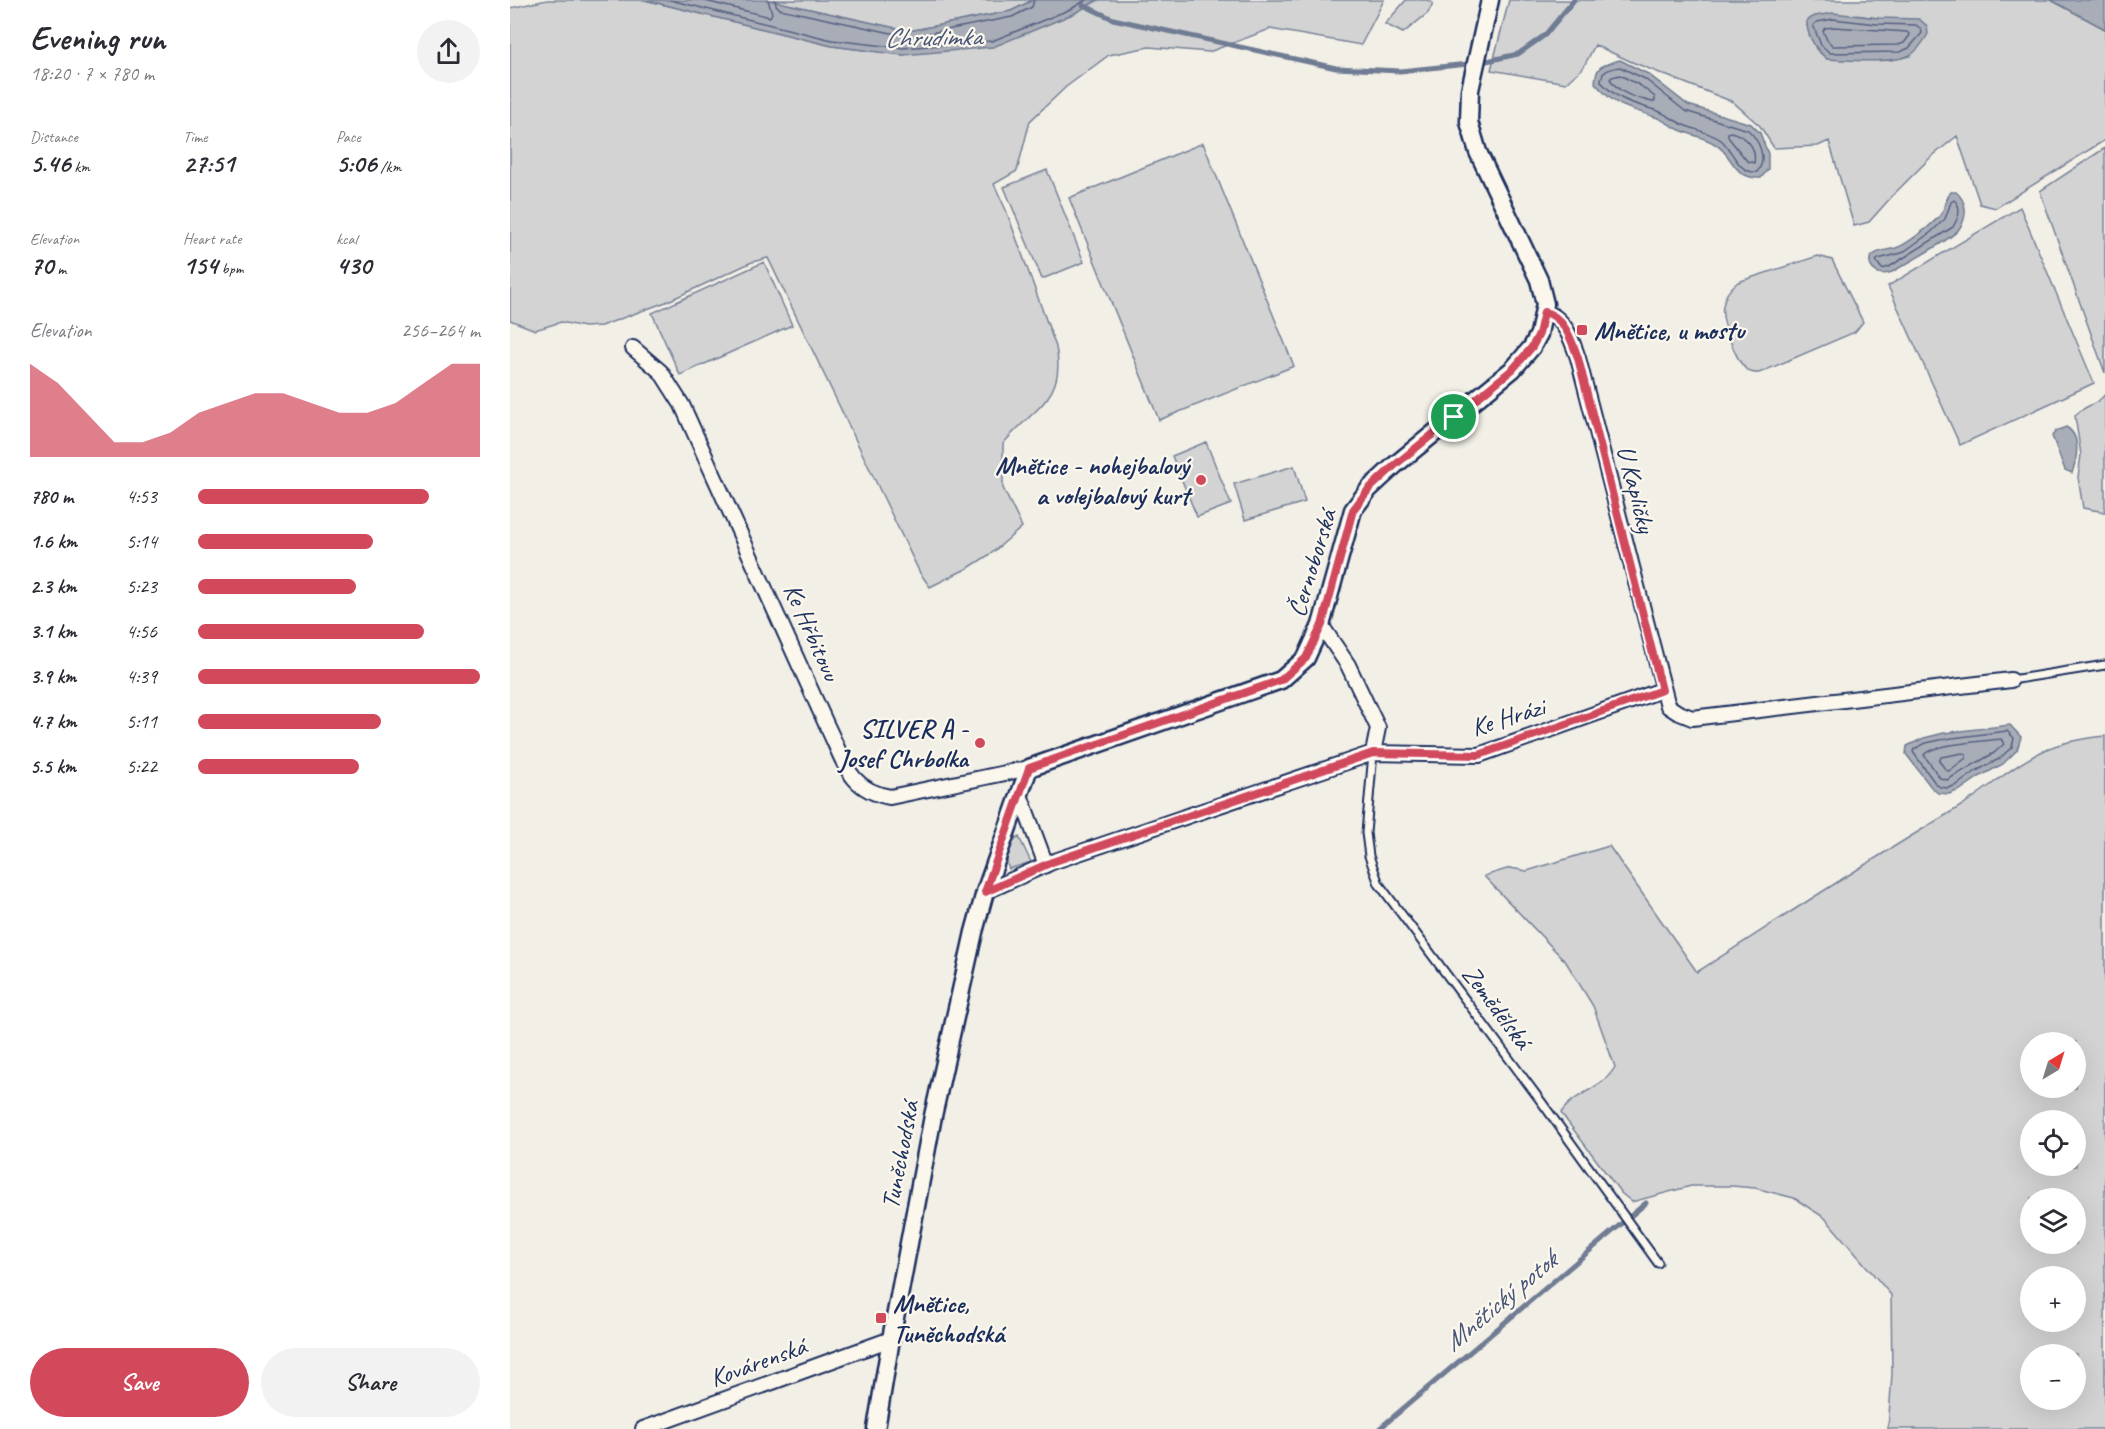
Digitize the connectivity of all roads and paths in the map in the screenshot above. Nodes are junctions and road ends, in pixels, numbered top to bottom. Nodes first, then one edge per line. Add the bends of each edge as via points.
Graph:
1 (1491, 0) edge
2 (1544, 312) junction
3 (633, 348) dead end
4 (1322, 625) junction
5 (2105, 665) edge
6 (2011, 680) joint
7 (1662, 690) junction
8 (1373, 753) junction
9 (1029, 768) junction
10 (1020, 795) junction
11 (1046, 865) junction
12 (985, 892) junction
13 (1658, 1263) dead end
14 (891, 1340) junction
15 (643, 1429) edge
16 (876, 1429) edge

1 - 2 street, Černoborská via 1470,90 1472,135 1536,274
2 - 4 street, Černoborská via 1532,347 1513,369 1395,465 1353,510
2 - 7 street, U Kapličky via 1557,317 1578,358
3 - 9 street, Ke Hřbitovu via 661,372 682,405 860,787 874,795 890,797
4 - 8 street via 1348,665 1378,728
4 - 9 street, Černoborská via 1306,658 1281,680
5 - 6 lane
6 - 7 street via 1692,718 1668,706
7 - 8 street, Ke Hrázi via 1479,755
8 - 11 street, Ke Hrázi
8 - 13 lane, Zemědělská via 1366,833 1379,884
9 - 10 street
10 - 11 street
10 - 12 street
11 - 12 street, Ke Hrázi
12 - 14 street, Tuněchodská via 933,1116
14 - 15 street, Kovárenská
14 - 16 street, Tuněchodská

